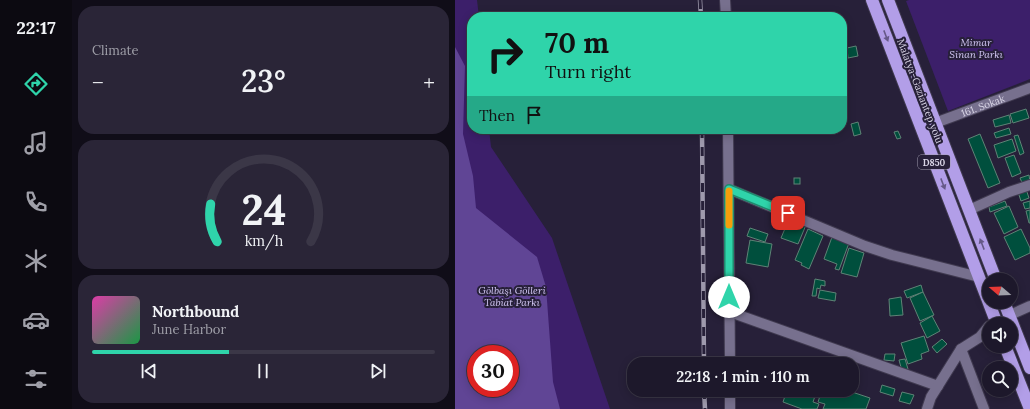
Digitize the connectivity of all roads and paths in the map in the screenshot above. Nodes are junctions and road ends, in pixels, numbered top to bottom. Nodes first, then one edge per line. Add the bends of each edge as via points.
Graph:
1 (725, 0) edge
2 (872, 0) edge
3 (888, 0) edge
4 (726, 12) edge
5 (1030, 88) edge
6 (935, 123) junction
7 (728, 134) edge
8 (1030, 185) edge
9 (729, 189) junction
10 (969, 210) junction
11 (993, 273) edge
12 (979, 277) junction
13 (1030, 306) edge
14 (1008, 309) edge
15 (730, 312) junction
16 (1010, 315) junction
17 (991, 317) edge
18 (982, 335) edge
19 (961, 349) junction
20 (1008, 353) edge
21 (730, 357) edge
22 (1030, 368) edge
23 (938, 386) junction
24 (730, 397) edge
25 (730, 409) edge
26 (927, 409) edge
27 (984, 409) edge
28 (1030, 409) edge

1 - 4 street
2 -> 12 highway, Malatya-Gaziantep yolu / D850
3 - 6 highway, Malatya-Gaziantep yolu / D850
5 - 6 street, 161. Sokak
6 - 10 highway, Malatya-Gaziantep yolu / D850
7 - 9 street
8 - 10 street
9 - 12 street via 865,246
9 - 15 street
11 -> 10 highway, Malatya-Gaziantep yolu / D850
12 - 17 highway, Malatya-Gaziantep yolu / D850
13 - 16 street
14 - 16 highway
15 - 21 street
15 - 23 street
16 - 22 highway
18 - 19 street
19 - 23 street
19 - 27 street
20 - 28 highway
23 - 26 street
24 - 25 street

